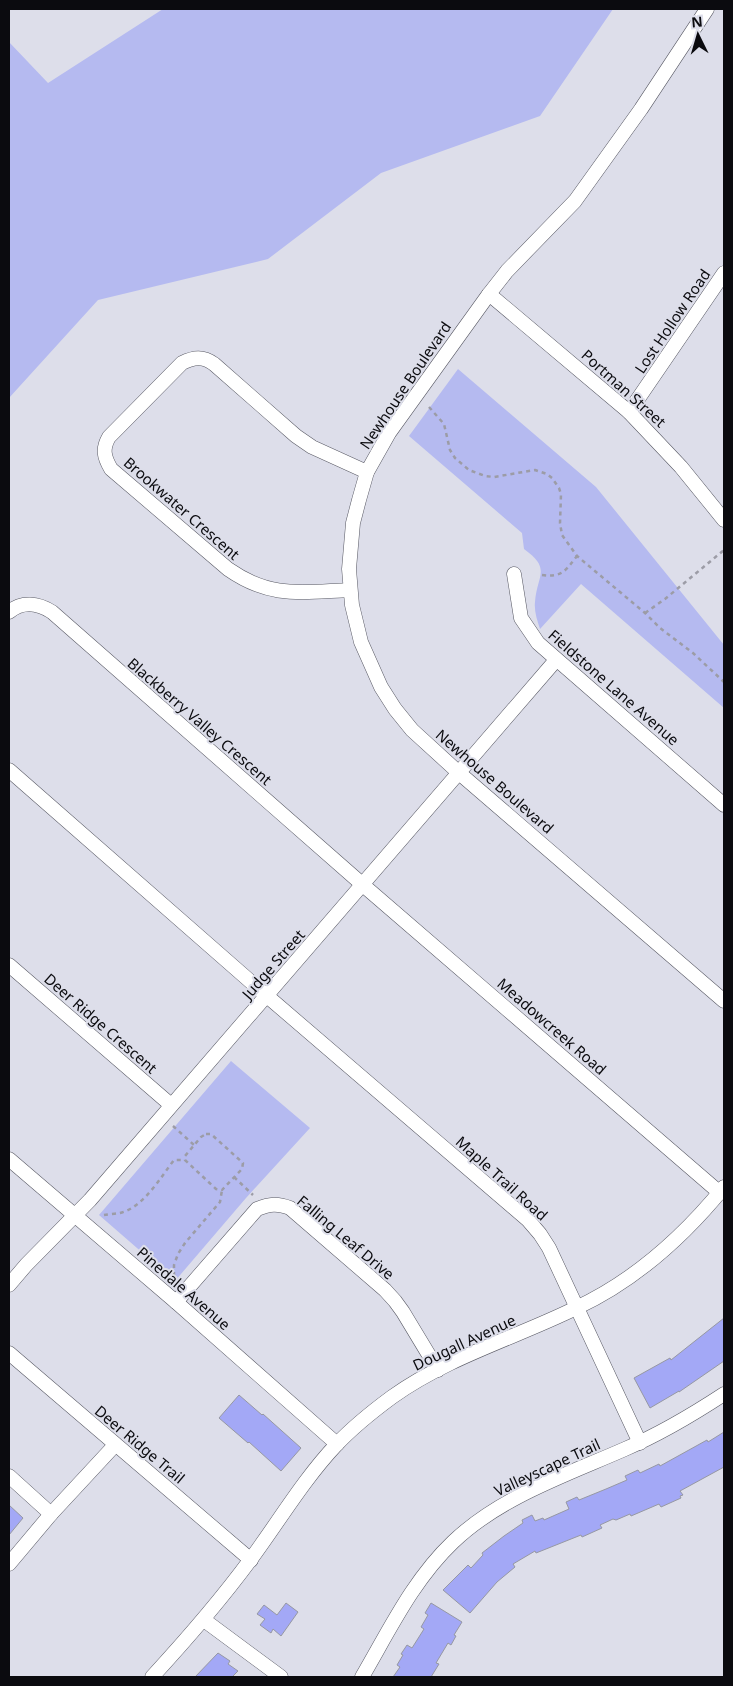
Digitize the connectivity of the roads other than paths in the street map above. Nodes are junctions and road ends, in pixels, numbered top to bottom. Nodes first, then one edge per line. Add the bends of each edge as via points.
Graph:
1 (707, 9) edge
2 (724, 273) edge
3 (489, 294) junction
4 (630, 412) junction
5 (367, 472) junction
6 (724, 520) edge
7 (514, 574) dead end
8 (350, 590) junction
9 (9, 612) edge
10 (556, 660) junction
11 (9, 770) edge
12 (458, 772) junction
13 (724, 805) edge
14 (363, 885) junction
15 (9, 965) edge
16 (267, 996) junction
17 (724, 1001) edge
18 (171, 1106) junction
19 (9, 1159) edge
20 (722, 1190) edge
21 (75, 1216) junction
22 (9, 1285) edge
23 (176, 1302) junction
24 (578, 1308) junction
25 (9, 1353) edge
26 (438, 1370) junction
27 (724, 1394) edge
28 (640, 1442) junction
29 (337, 1444) junction
30 (115, 1445) junction
31 (9, 1476) edge
32 (51, 1514) junction
33 (251, 1560) junction
34 (9, 1564) edge
35 (204, 1620) junction
36 (152, 1677) edge
37 (280, 1677) edge
38 (362, 1677) edge

1 - 3 street, Newhouse Boulevard via 575,201
2 - 4 street, Lost Hollow Road
3 - 4 street, Portman Street
3 - 5 street, Newhouse Boulevard via 389,433
4 - 6 street, Portman Street
5 - 8 street, Newhouse Boulevard via 353,523
5 - 8 street, Brookwater Crescent via 312,447 214,364 200,358 190,358 182,363 105,444 106,460 111,470 242,579 281,592
7 - 10 street, Fieldstone Lane Avenue via 521,618 538,643
8 - 12 street, Newhouse Boulevard via 361,642 380,687 412,730
9 - 14 street, Blackberry Valley Crescent via 23,604 33,604 52,612
10 - 12 street, Judge Street
10 - 13 street, Fieldstone Lane Avenue
11 - 16 street
12 - 14 street, Judge Street
12 - 17 street, Newhouse Boulevard
14 - 16 street, Judge Street
14 - 20 street, Meadowcreek Road
15 - 18 street, Deer Ridge Crescent
16 - 18 street, Judge Street
16 - 24 street, Maple Trail Road via 528,1220 549,1248
18 - 21 street, Judge Street
19 - 21 street, Pinedale Avenue
20 - 24 street, Dougall Avenue via 686,1230 645,1266
21 - 22 street, Judge Street
21 - 23 street, Pinedale Avenue
23 - 26 street, Falling Leaf Drive via 257,1210 268,1204 279,1204 290,1208 385,1290 403,1312
23 - 29 street, Pinedale Avenue
24 - 26 street, Dougall Avenue
24 - 28 street, Maple Trail Road
25 - 30 street, Deer Ridge Trail
26 - 29 street, Dougall Avenue via 392,1397
27 - 28 street, Valleyscape Trail via 679,1423
28 - 38 street, Valleyscape Trail via 506,1503 467,1529 436,1559 416,1585
29 - 33 street, Dougall Avenue
30 - 32 street
30 - 33 street, Deer Ridge Trail
31 - 32 street
32 - 34 street
33 - 35 street, Dougall Avenue
35 - 36 street, Dougall Avenue
35 - 37 street

